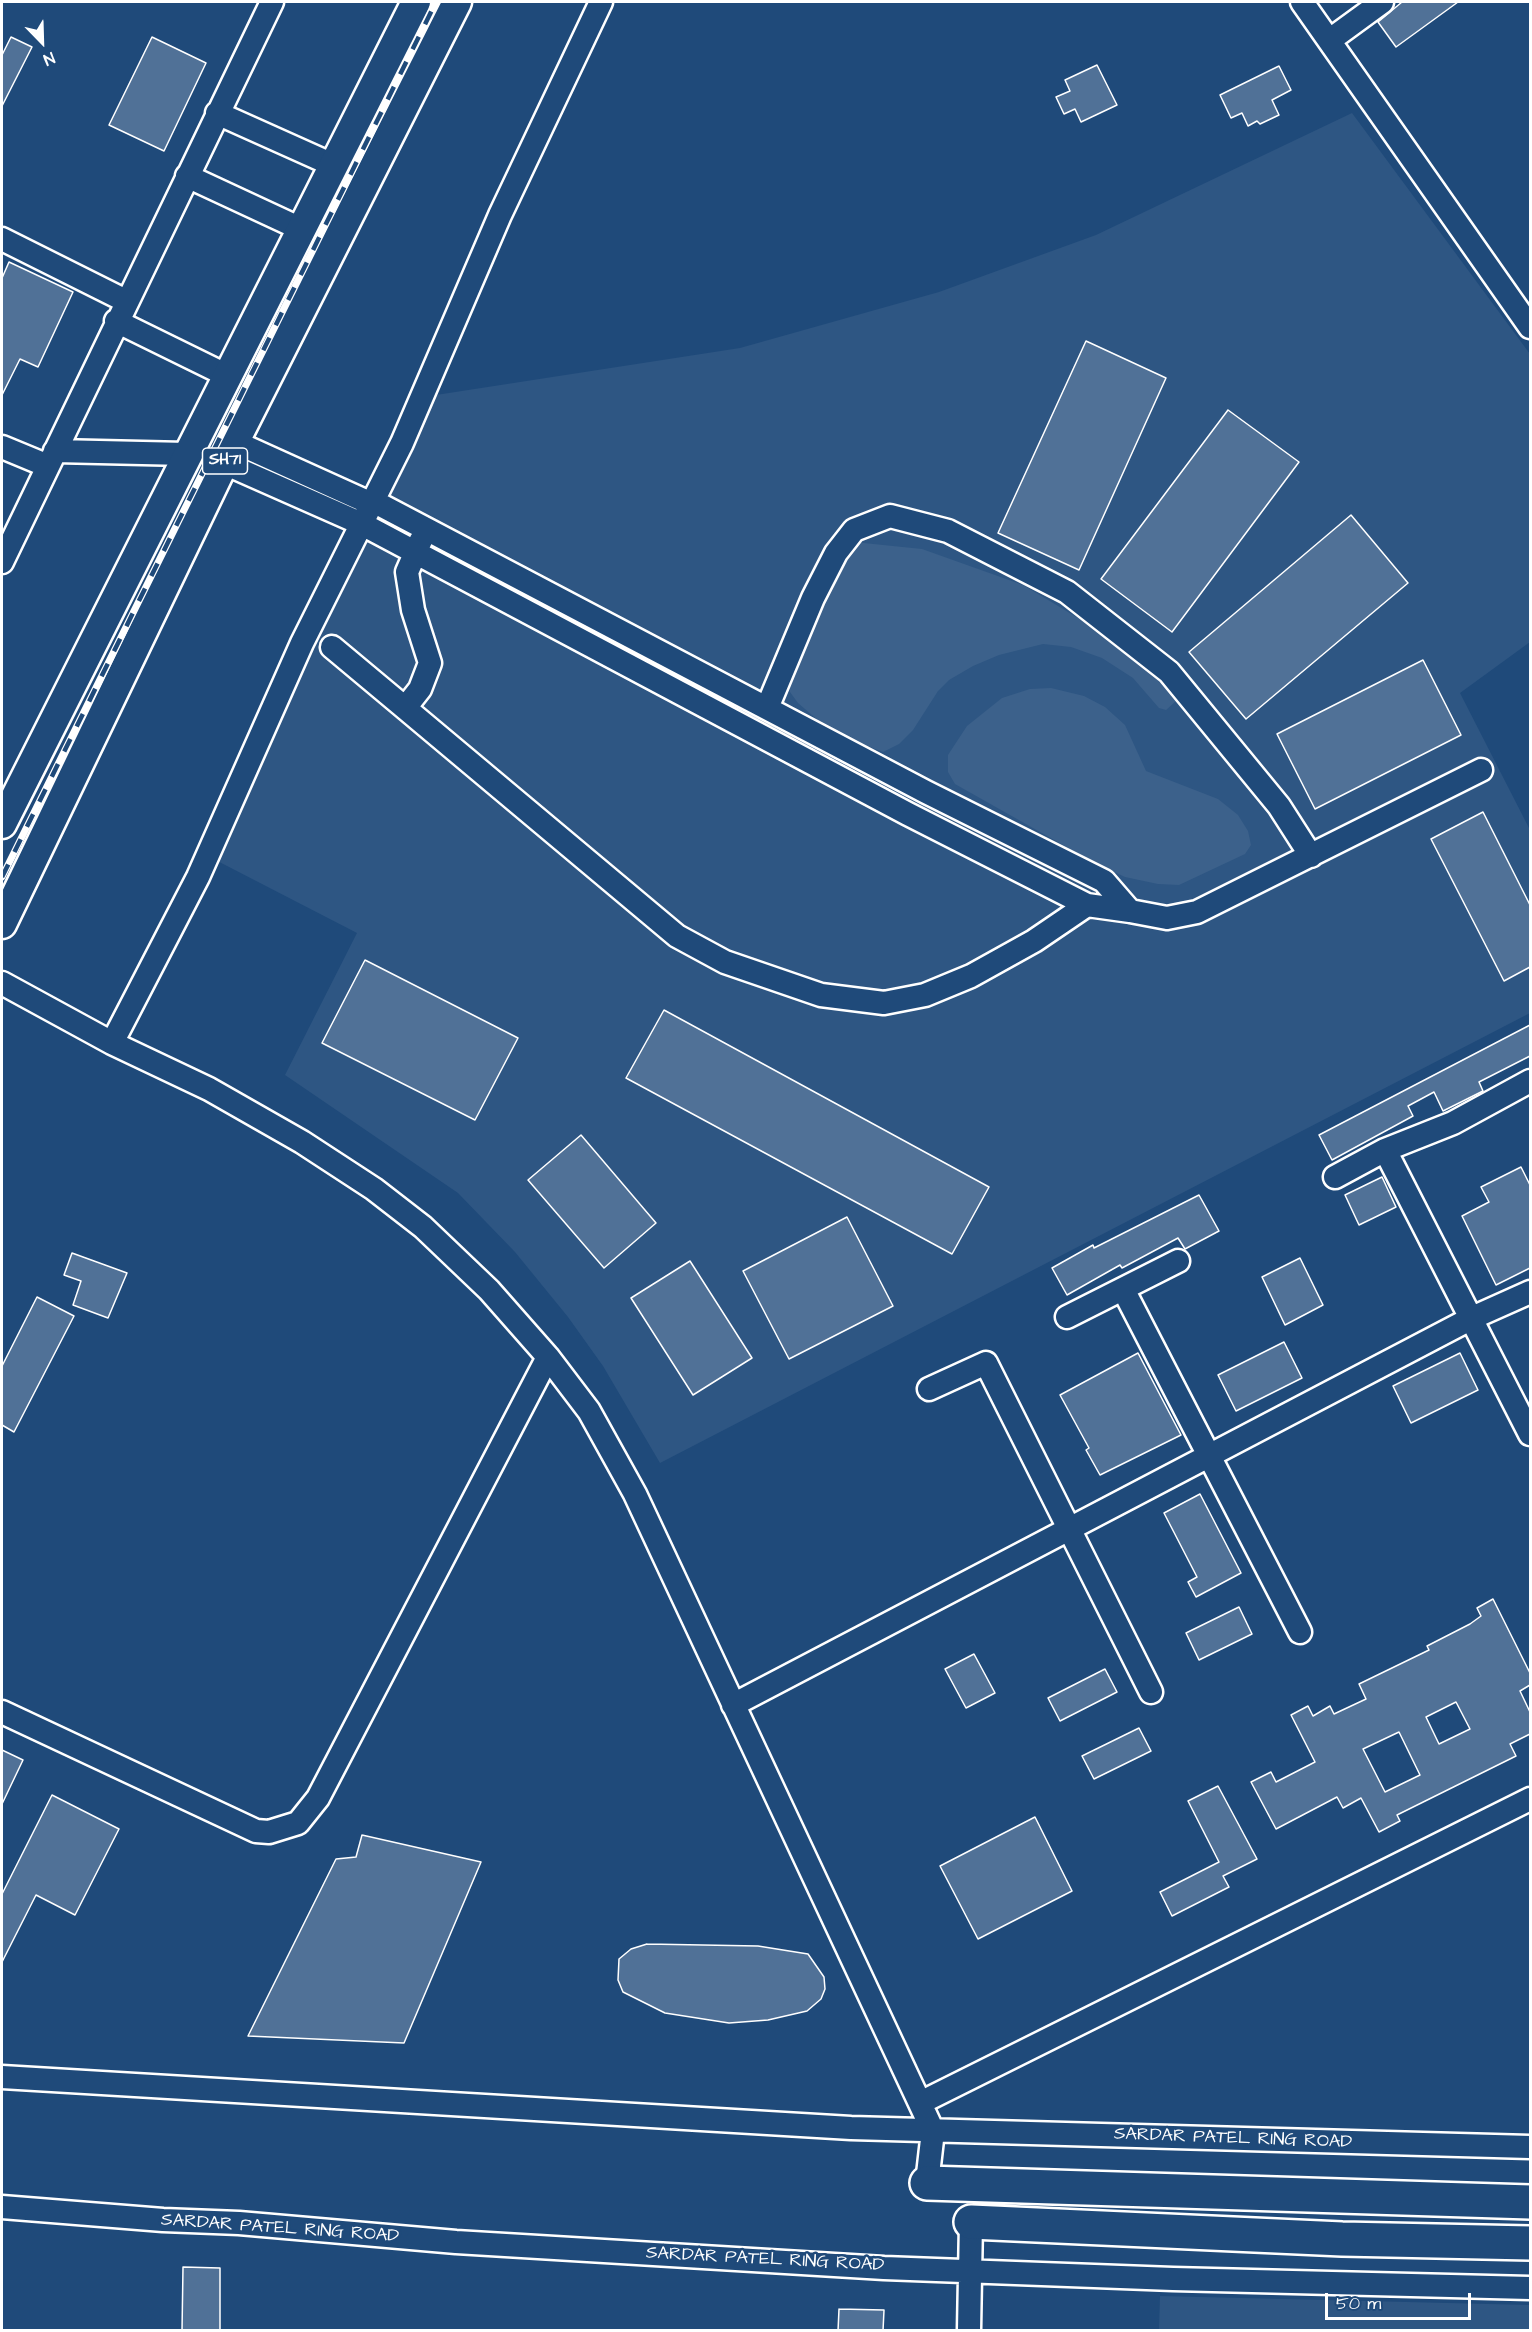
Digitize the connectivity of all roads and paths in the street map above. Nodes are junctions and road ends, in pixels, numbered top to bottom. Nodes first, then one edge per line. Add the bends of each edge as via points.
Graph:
1 (272, 2) edge
2 (416, 2) edge
3 (457, 2) edge
4 (601, 2) edge
5 (1302, 2) edge
6 (1382, 2) edge
7 (1330, 40) junction
8 (217, 113) junction
9 (333, 165) junction
10 (187, 176) junction
11 (301, 229) junction
12 (2, 240) edge
13 (121, 311) junction
14 (1530, 327) edge
15 (226, 375) junction
16 (2, 447) edge
17 (230, 452) junction
18 (186, 454) junction
19 (52, 458) junction
20 (369, 510) junction
21 (425, 531) junction
22 (415, 552) junction
23 (2, 562) edge
24 (332, 647) dead end
25 (405, 708) junction
26 (767, 708) junction
27 (1481, 770) dead end
28 (917, 787) junction
29 (904, 812) junction
30 (2, 824) edge
31 (1311, 856) junction
32 (1087, 905) junction
33 (1131, 911) junction
34 (2, 924) edge
35 (2, 983) edge
36 (112, 1043) junction
37 (1530, 1081) edge
38 (1385, 1150) junction
39 (1335, 1177) dead end
40 (1178, 1261) dead end
41 (1123, 1288) junction
42 (1530, 1292) edge
43 (1067, 1317) dead end
44 (1472, 1318) junction
45 (548, 1358) junction
46 (929, 1389) dead end
47 (1530, 1434) edge
48 (1210, 1455) junction
49 (1069, 1529) junction
50 (1300, 1632) dead end
51 (1150, 1692) dead end
52 (733, 1705) junction
53 (2, 1712) edge
54 (1530, 1799) edge
55 (2, 2077) edge
56 (920, 2103) junction
57 (933, 2131) junction
58 (1530, 2147) edge
59 (927, 2183) joint
60 (1530, 2202) edge
61 (2, 2207) edge
62 (971, 2222) joint
63 (1530, 2243) edge
64 (970, 2271) junction
65 (1530, 2288) edge
66 (969, 2331) edge

1 - 8 street
2 - 9 main road, SH71
3 - 17 main road, SH71
4 - 20 street via 500,215
5 - 7 street
6 - 7 street
7 - 14 street
8 - 9 street
8 - 10 street
9 - 11 main road, SH71
10 - 11 street
10 - 13 street
11 - 15 main road, SH71
12 - 13 street
13 - 15 street
13 - 19 street
15 - 18 main road, SH71
16 - 19 street
17 - 20 street
17 - 34 main road, SH71
18 - 19 street
18 - 30 main road, SH71
19 - 23 street
20 - 21 street
20 - 22 street
20 - 36 street via 302,643 198,877
21 - 22 street
21 - 26 street
22 - 25 street via 407,572 413,610 430,663 420,689
22 - 29 street
24 - 25 street
25 - 32 street via 677,936 725,962 821,995 884,1003 925,995 971,976 1034,941
26 - 28 street
26 - 31 street via 813,598 836,553 854,530 890,516 948,531 1067,592 1169,672 1279,806
27 - 31 street
28 - 29 street
28 - 33 street via 1104,881
29 - 32 street
31 - 33 street via 1197,912 1167,918
32 - 33 street
35 - 36 street
36 - 45 street via 209,1089 374,1189 423,1227 489,1290
37 - 38 street via 1435,1131
38 - 39 street
38 - 44 street
40 - 41 street
41 - 43 street
41 - 48 street
42 - 44 street
44 - 47 street
44 - 48 street
45 - 52 street via 589,1411 634,1494
45 - 53 street via 318,1798 298,1823 268,1832 256,1831
46 - 49 street via 986,1363
48 - 49 street
48 - 50 street
49 - 51 street
49 - 52 street
52 - 56 street
54 - 56 street
55 - 57 street, SARDAR PATEL RING ROAD
56 - 57 street
57 - 58 street, SARDAR PATEL RING ROAD
57 - 59 street
59 - 60 highway
61 - 64 street, SARDAR PATEL RING ROAD via 456,2242
62 - 63 highway via 1342,2239
62 - 64 street
64 - 65 street, SARDAR PATEL RING ROAD
64 - 66 street

